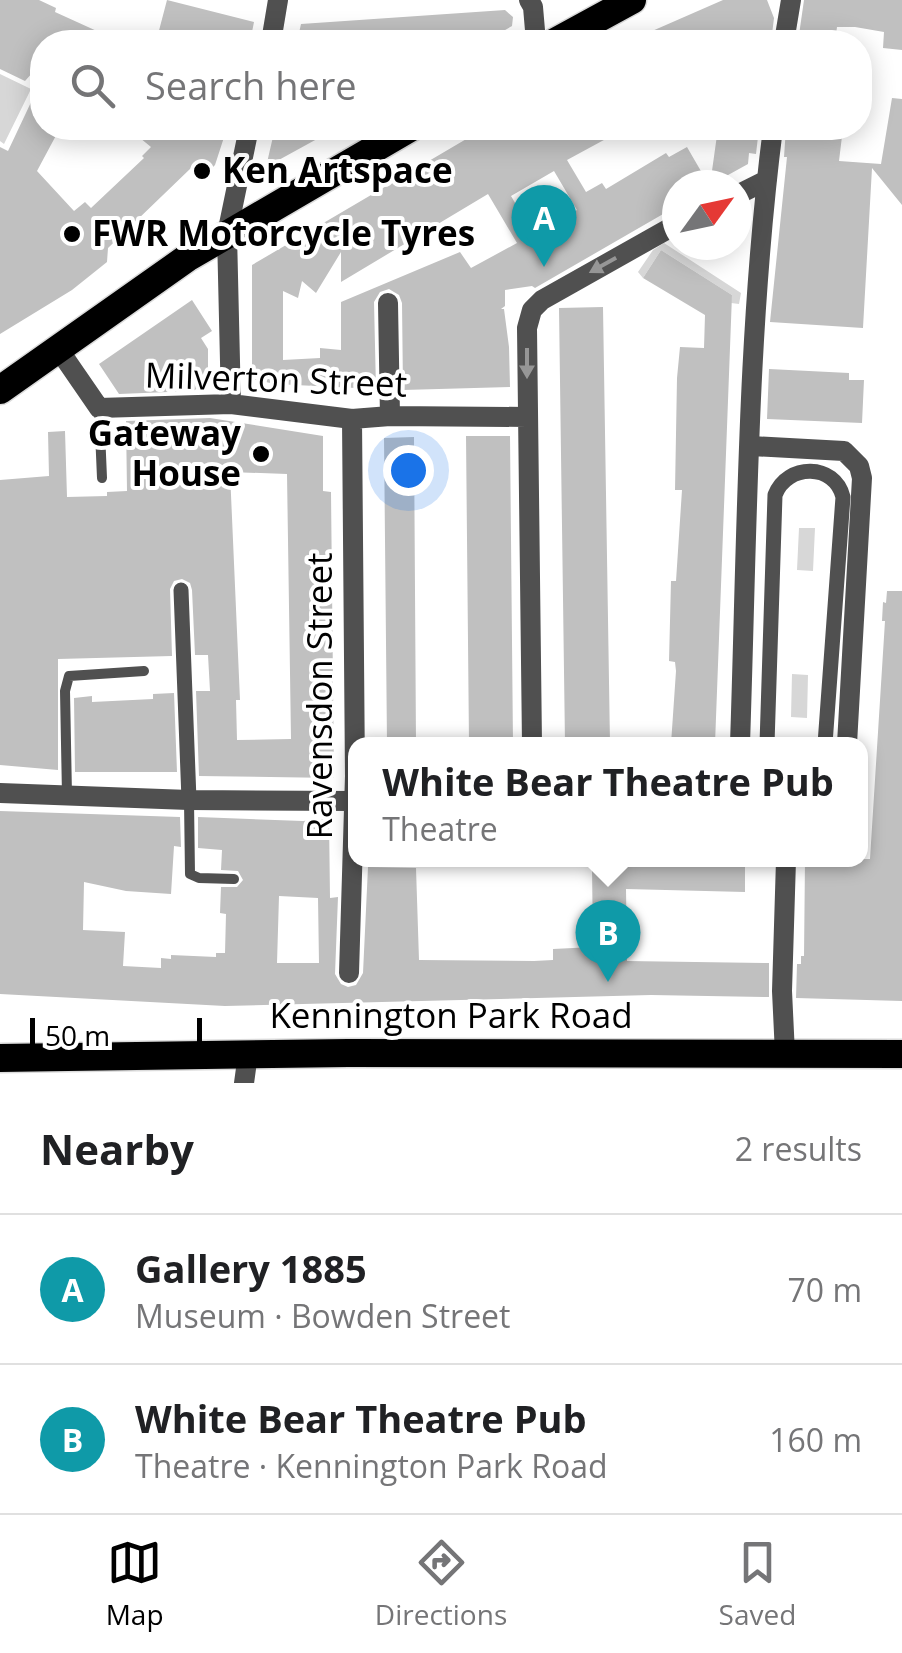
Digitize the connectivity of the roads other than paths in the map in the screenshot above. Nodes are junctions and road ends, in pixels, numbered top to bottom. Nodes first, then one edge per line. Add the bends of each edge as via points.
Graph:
1 (278, 0) edge
2 (529, 0) edge
3 (632, 0) edge
4 (791, 0) edge
5 (273, 30) edge
6 (535, 30) edge
7 (577, 30) edge
8 (786, 30) edge
9 (247, 140) edge
10 (389, 140) edge
11 (772, 140) edge
12 (768, 180) junction
13 (752, 189) edge
14 (752, 208) edge
15 (762, 219) junction
16 (662, 232) edge
17 (226, 234) junction
18 (388, 304) dead end
19 (57, 346) junction
20 (0, 390) edge
21 (231, 404) junction
22 (98, 408) junction
23 (390, 416) junction
24 (527, 417) junction
25 (352, 419) junction
26 (751, 446) junction
27 (102, 478) dead end
28 (182, 590) dead end
29 (144, 671) dead end
30 (355, 737) edge
31 (532, 737) edge
32 (740, 737) edge
33 (767, 737) edge
34 (826, 737) edge
35 (847, 737) edge
36 (0, 793) edge
37 (67, 795) junction
38 (189, 800) junction
39 (348, 800) edge
40 (352, 867) edge
41 (786, 867) edge
42 (234, 879) dead end
43 (350, 974) dead end
44 (248, 1054) junction
45 (785, 1054) junction
46 (902, 1054) edge
47 (0, 1058) edge
48 (244, 1083) edge

1 - 5 street
2 - 6 street
3 - 7 highway
4 - 8 street
9 - 17 street
10 - 17 highway
11 - 12 street
12 - 13 street
12 - 15 street
14 - 15 street
15 - 26 street
16 -> 24 street via 532,310
17 - 19 highway
17 - 21 street
18 - 23 street
19 - 20 highway
19 - 22 street, Milverton Street
21 - 22 street, Milverton Street
21 - 25 street, Milverton Street
22 - 27 lane
23 - 24 street, Milverton Street
23 - 25 street, Milverton Street
24 - 31 street
25 - 30 street, Ravensdon Street
26 - 32 street
26 - 35 street via 844,451 862,478
28 - 38 street
29 - 37 lane via 70,676
33 - 34 street via 775,495 790,476 810,471 833,478 843,497
36 - 37 street
37 - 38 street
38 - 39 street
38 - 42 lane via 190,874
40 - 43 street, Ravensdon Street
41 - 45 street
44 - 45 highway, Kennington Park Road
44 - 47 highway, Kennington Park Road
44 - 48 street
45 - 46 highway, Kennington Park Road

